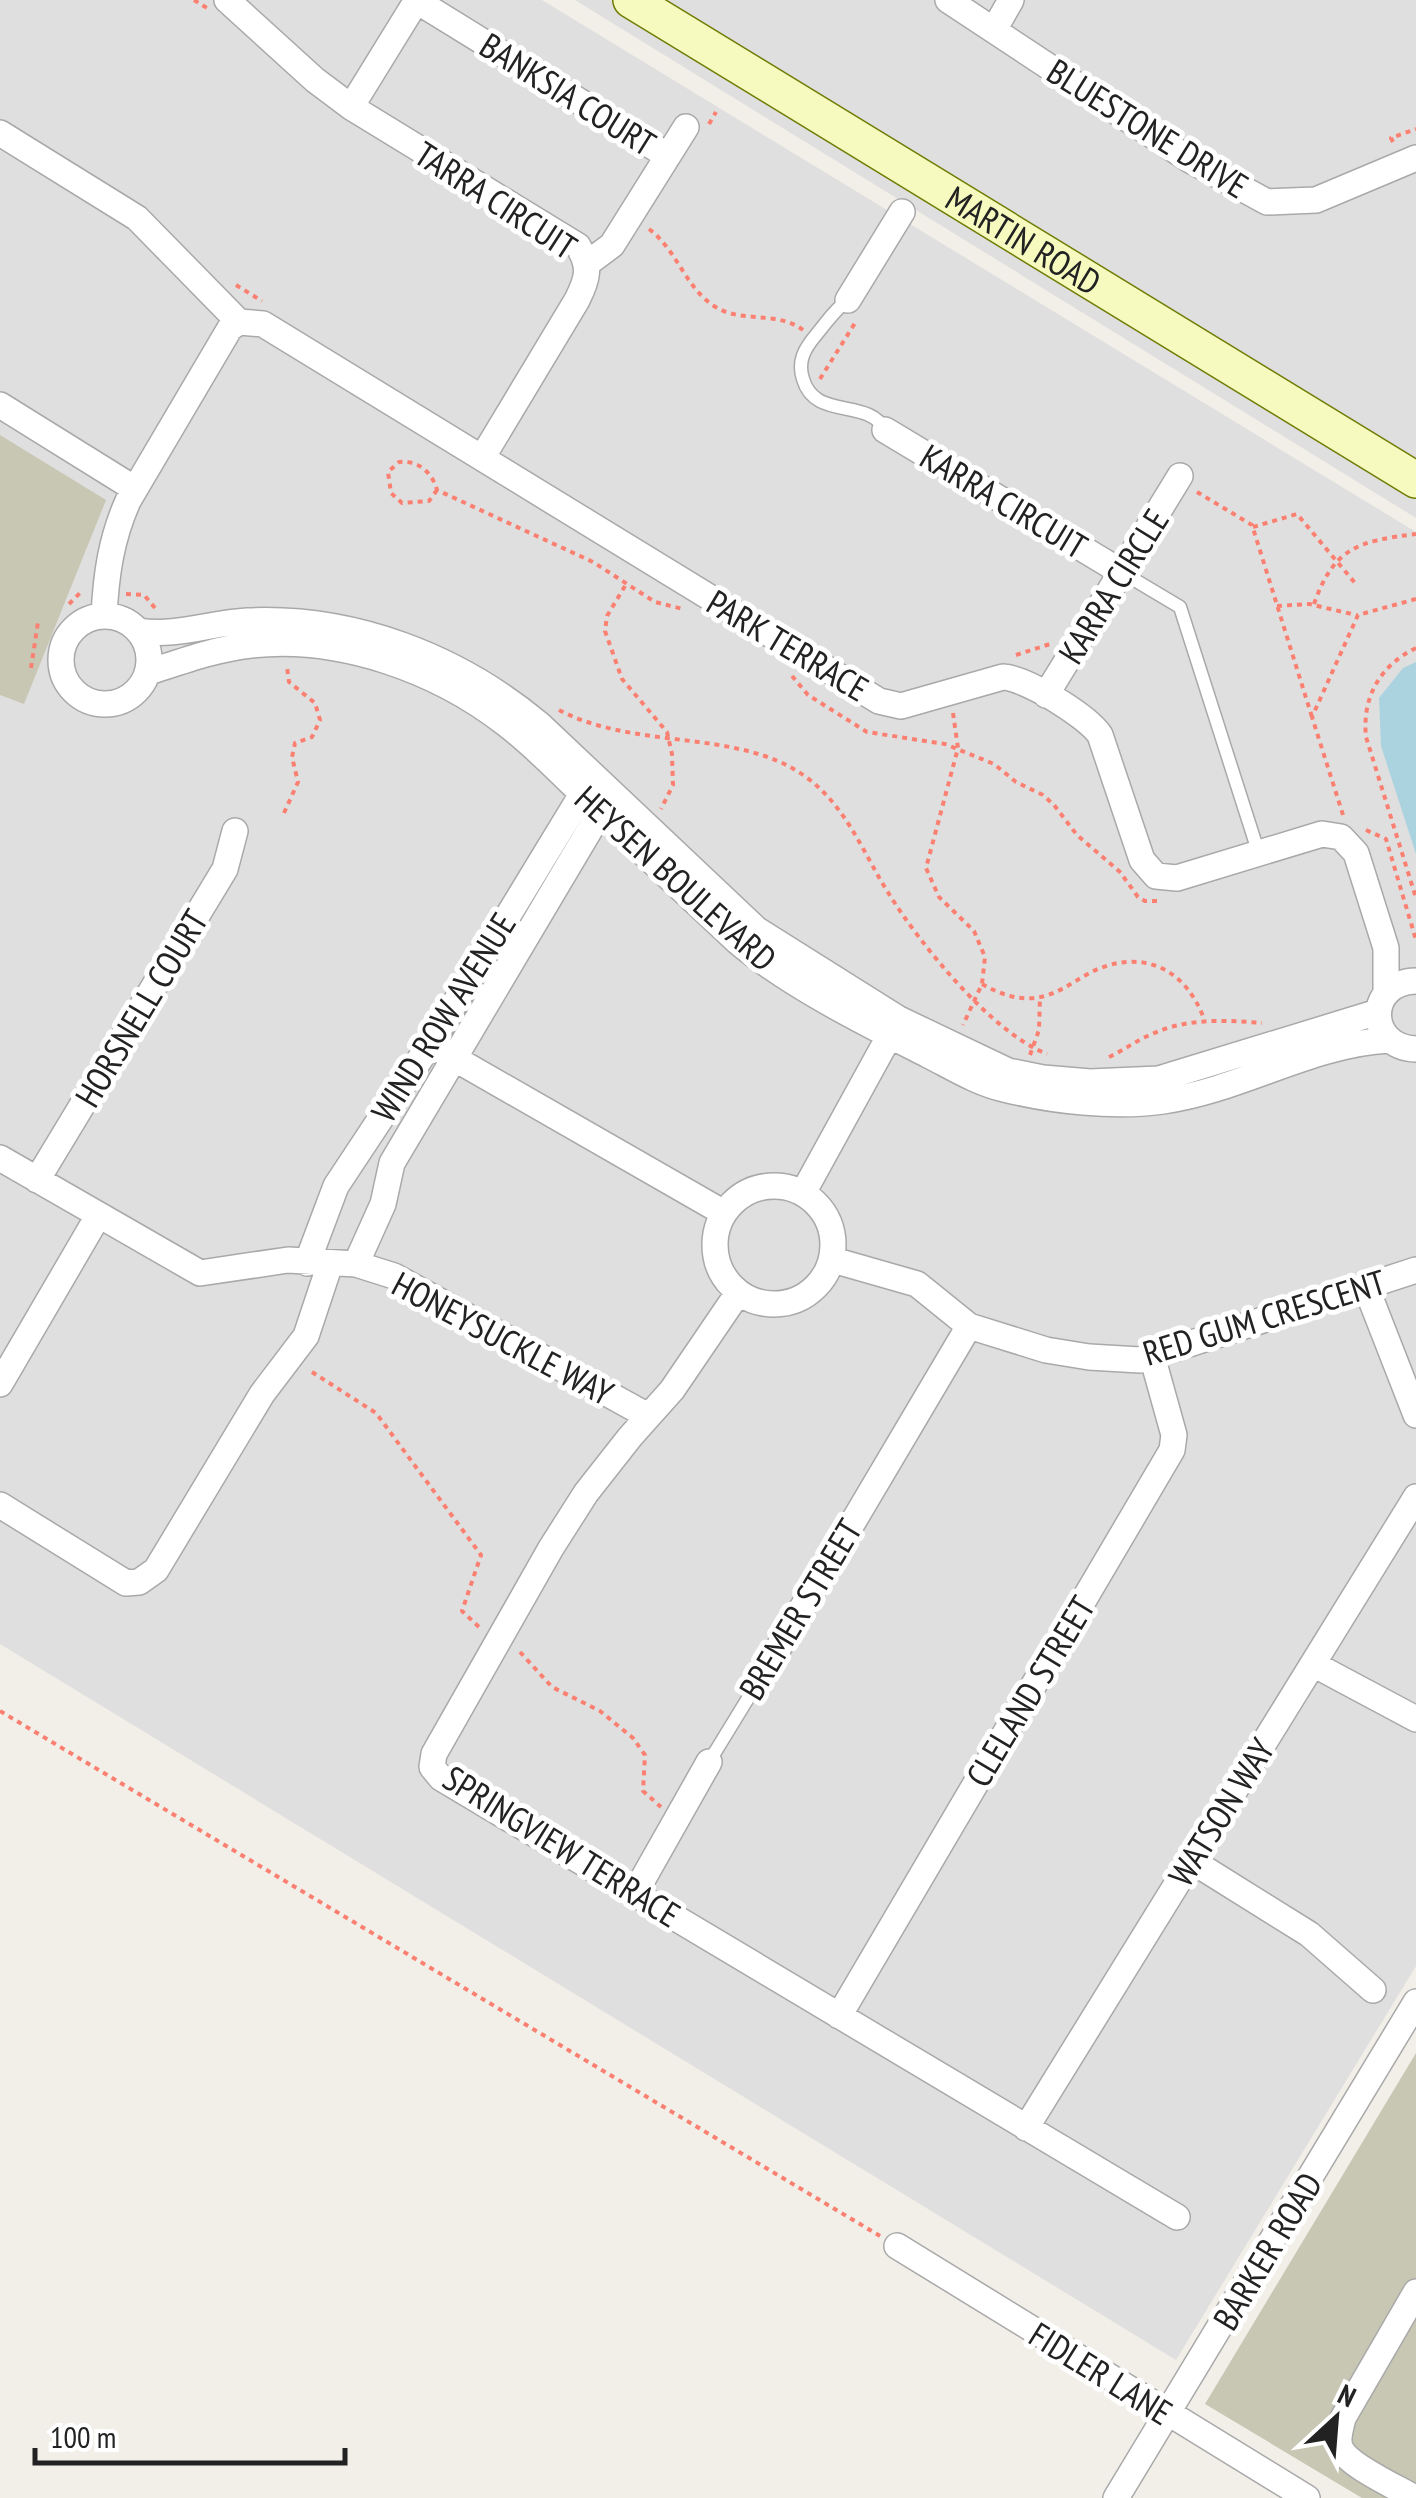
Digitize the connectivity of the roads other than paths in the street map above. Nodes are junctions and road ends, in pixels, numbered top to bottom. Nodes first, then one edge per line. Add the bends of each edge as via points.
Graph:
1 (226, 0) edge
2 (417, 0) edge
3 (631, 0) edge
4 (948, 0) edge
5 (1012, 0) edge
6 (994, 30) junction
7 (351, 107) junction
8 (686, 127) dead end
9 (0, 133) edge
10 (668, 156) junction
11 (1416, 158) edge
12 (902, 212) dead end
13 (588, 262) junction
14 (855, 305) joint
15 (239, 322) junction
16 (0, 405) edge
17 (885, 430) joint
18 (482, 458) junction
19 (1416, 480) edge
20 (1187, 483) road end
21 (135, 489) junction
22 (1123, 572) junction
23 (105, 604) junction
24 (140, 631) junction
25 (149, 672) junction
26 (1046, 695) junction
27 (596, 794) junction
28 (235, 832) dead end
29 (1259, 854) junction
30 (1386, 948) junction
31 (1415, 981) edge
32 (1382, 1002) junction
33 (895, 1027) junction
34 (1408, 1049) edge
35 (441, 1051) junction
36 (0, 1158) edge
37 (37, 1180) junction
38 (803, 1193) junction
39 (724, 1213) junction
40 (98, 1216) junction
41 (833, 1260) junction
42 (331, 1264) junction
43 (1416, 1270) edge
44 (1366, 1287) junction
45 (738, 1293) junction
46 (970, 1326) junction
47 (1152, 1356) junction
48 (0, 1384) edge
49 (1416, 1415) edge
50 (648, 1416) junction
51 (1416, 1497) edge
52 (0, 1505) edge
53 (769, 1664) joint
54 (1313, 1664) junction
55 (1416, 1719) edge
56 (709, 1762) joint
57 (1192, 1861) junction
58 (634, 1894) junction
59 (1373, 1990) dead end
60 (1416, 2002) edge
61 (838, 2016) junction
62 (1026, 2128) junction
63 (1177, 2217) dead end
64 (897, 2246) road end
65 (1416, 2292) edge
66 (1168, 2415) junction
67 (1116, 2498) edge
68 (1307, 2498) edge
69 (1415, 2498) edge

1 - 7 street, TARRA CIRCUIT
2 - 7 street
2 - 10 street, BANKSIA COURT
3 - 19 street, MARTIN ROAD
4 - 6 street, BLUESTONE DRIVE
5 - 6 street
6 - 11 street, BLUESTONE DRIVE via 1190,160 1267,202 1316,200
7 - 13 street, TARRA CIRCUIT via 578,246
8 - 10 street, BANKSIA COURT
9 - 15 street, PARK TERRACE via 137,218
10 - 13 street, BANKSIA COURT via 612,245
12 - 14 street
13 - 18 street, TARRA CIRCUIT via 577,300
14 - 17 lane via 812,340 801,366 810,393 828,406 874,417
15 - 18 street, PARK TERRACE via 264,324
15 - 21 street
16 - 21 street
17 - 22 street, KARRA CIRCUIT
18 - 26 street, PARK TERRACE via 879,701 901,706 1011,678
20 - 22 street, KARRA CIRCLE
21 - 23 street via 116,527
22 - 26 street, KARRA CIRCLE
22 - 29 lane via 1180,607
23 - 24 street
23 - 25 street via 76,626 61,652 61,668 75,694 88,702 118,703 132,697
24 - 25 street
24 - 27 street, HEYSEN BOULEVARD via 286,620 384,638 503,696 539,724
25 - 27 street, HEYSEN BOULEVARD via 252,644 378,659 432,679 504,722
26 - 29 street, PARK TERRACE via 1100,735 1142,860 1156,876 1177,878
27 - 33 street, HEYSEN BOULEVARD via 645,828 756,929
27 - 33 street, HEYSEN BOULEVARD via 751,953
27 - 35 street, WIND ROW AVENUE
28 - 37 street, HORSNELL COURT via 225,869
29 - 30 street, PARK TERRACE via 1322,834 1341,837 1356,853
30 - 31 street
30 - 32 street
31 - 32 street, HEYSEN BOULEVARD via 1404,982
32 - 33 street, HEYSEN BOULEVARD via 1159,1079 1043,1078
32 - 34 street via 1383,1032
33 - 34 street, HEYSEN BOULEVARD via 1002,1089 1112,1103 1219,1088 1358,1041
33 - 38 street
35 - 39 street
35 - 42 street, WIND ROW AVENUE via 392,1163 383,1204
35 - 42 street, WIND ROW AVENUE via 336,1186
36 - 37 street, HONEYSUCKLE WAY
37 - 40 street, HONEYSUCKLE WAY
38 - 39 street via 768,1186 736,1199
38 - 41 street via 830,1221
39 - 45 street via 714,1246
40 - 42 street, HONEYSUCKLE WAY via 200,1273 288,1260
40 - 48 street
41 - 45 street via 825,1278 794,1302 756,1302
41 - 46 street, RED GUM CRESCENT via 916,1284
42 - 50 street, HONEYSUCKLE WAY via 414,1284
42 - 52 street, WIND ROW AVENUE via 306,1336 262,1394 156,1570 126,1582
43 - 44 street, RED GUM CRESCENT
44 - 47 street, RED GUM CRESCENT
44 - 49 street
45 - 50 street, SPRINGVIEW TERRACE
46 - 47 street, RED GUM CRESCENT via 1060,1353
46 - 53 street, BREMER STREET
47 - 61 street, CLELAND STREET via 1174,1435 1172,1450
50 - 58 street, SPRINGVIEW TERRACE via 551,1548 432,1767 440,1778
51 - 54 street, WATSON WAY
53 - 56 lane, BREMER STREET
54 - 55 street
54 - 57 street, WATSON WAY
56 - 58 street, BREMER STREET
57 - 59 street via 1309,1934
57 - 62 street, WATSON WAY
58 - 61 street, SPRINGVIEW TERRACE
60 - 66 street, BARKER ROAD
61 - 62 street, SPRINGVIEW TERRACE
62 - 63 street, SPRINGVIEW TERRACE
64 - 66 street, FIDLER LANE
65 - 69 street via 1339,2434 1341,2450 1353,2462
66 - 67 street, BARKER ROAD
66 - 68 street, FIDLER LANE

